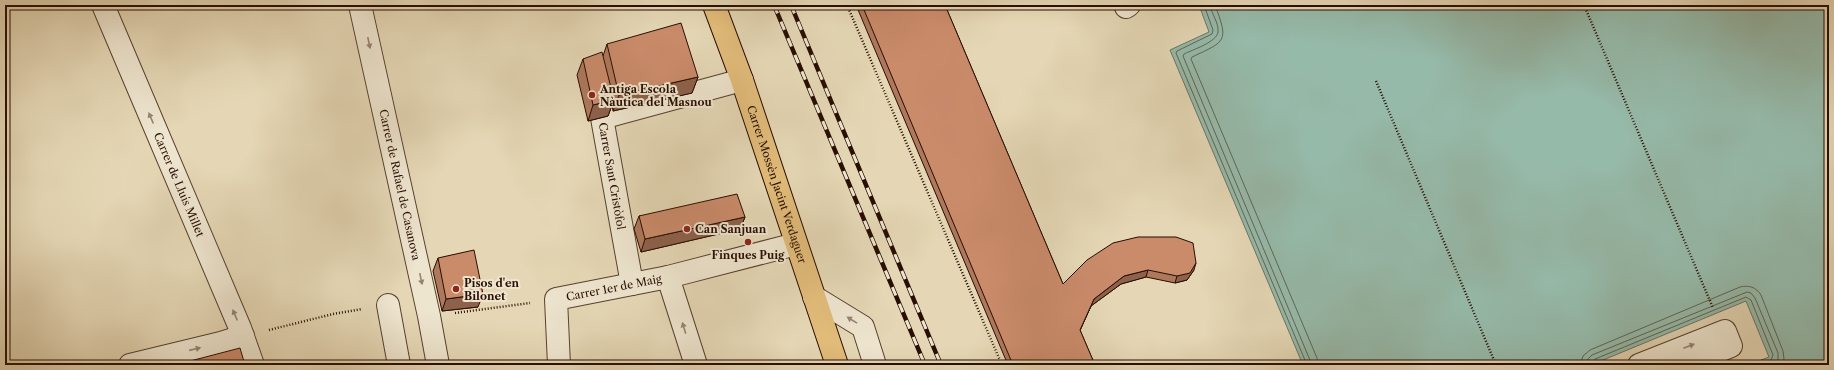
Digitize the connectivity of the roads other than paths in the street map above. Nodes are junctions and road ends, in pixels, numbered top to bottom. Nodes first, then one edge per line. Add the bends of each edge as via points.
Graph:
1 (103, 5) edge
2 (360, 5) edge
3 (714, 5) edge
4 (742, 80) junction
5 (796, 244) junction
6 (668, 277) junction
7 (632, 284) junction
8 (814, 297) junction
9 (388, 305) road end
10 (243, 336) junction
11 (130, 365) edge
12 (253, 365) edge
13 (399, 365) edge
14 (438, 365) edge
15 (559, 365) edge
16 (696, 365) edge
17 (837, 365) edge
18 (875, 365) edge
19 (1639, 365) edge
20 (1684, 365) edge

10 -> 1 street, Carrer de Lluís Millet
2 -> 14 street, Carrer de Rafael de Casanova
3 - 4 main road, Carrer Mossèn Jacint Verdaguer
4 - 5 main road, Carrer Mossèn Jacint Verdaguer
4 - 7 street, Carrer Sant Cristòfol via 602,118
5 - 6 street, Carrer 1er de Maig
5 - 8 main road, Carrer Mossèn Jacint Verdaguer
6 - 7 street, Carrer 1er de Maig
16 -> 6 street
7 - 15 street, Carrer 1er de Maig via 556,299
8 - 17 main road, Carrer Mossèn Jacint Verdaguer
18 -> 8 street via 863,327
9 - 13 street
11 -> 10 street
10 - 12 street, Carrer de Lluís Millet
19 -> 20 street via 1725,331 1731,346

